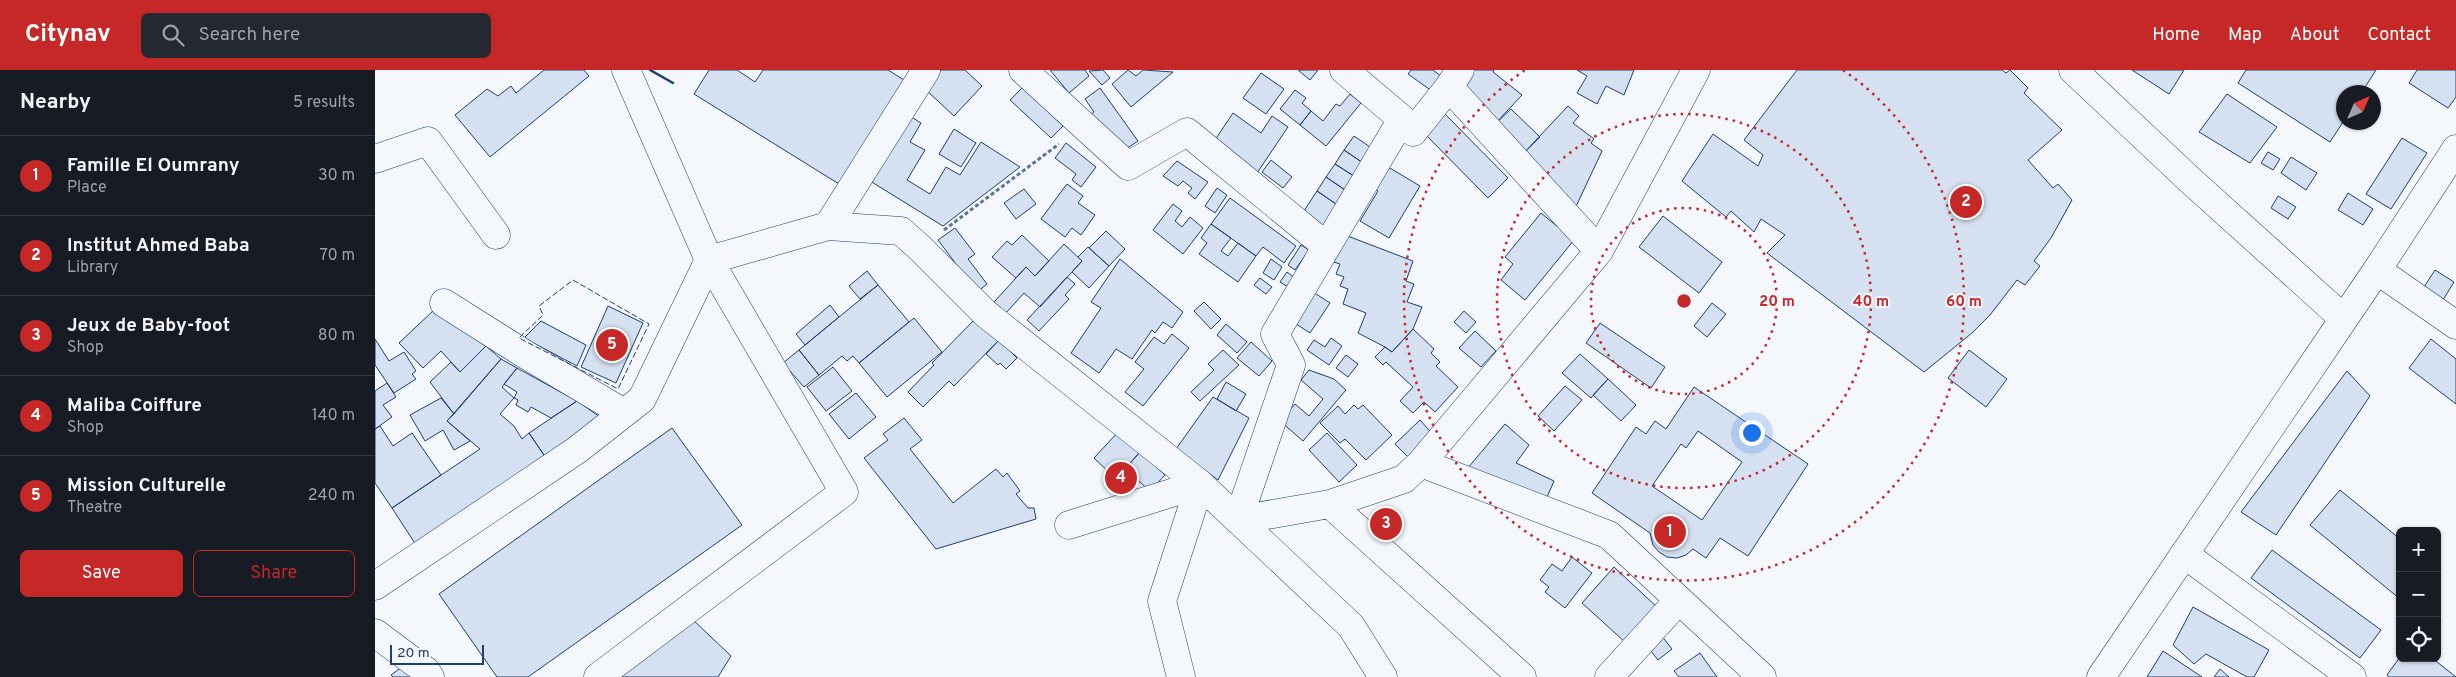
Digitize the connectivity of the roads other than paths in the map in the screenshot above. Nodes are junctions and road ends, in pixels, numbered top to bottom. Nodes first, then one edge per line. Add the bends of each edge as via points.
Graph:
1 (626, 70) edge
2 (1023, 70) edge
3 (1344, 70) edge
4 (1696, 70) edge
5 (2073, 70) edge
6 (921, 71) edge
7 (1455, 79) edge
8 (1402, 119) junction
9 (2456, 148) edge
10 (376, 155) edge
11 (828, 226) junction
12 (496, 235) dead end
13 (1325, 245) junction
14 (1599, 251) junction
15 (709, 260) junction
16 (2377, 270) junction
17 (444, 303) dead end
18 (2343, 318) junction
19 (2456, 325) edge
20 (624, 413) junction
21 (1421, 463) junction
22 (1200, 484) junction
23 (1330, 504) junction
24 (1238, 520) junction
25 (1069, 525) dead end
26 (2184, 554) junction
27 (375, 586) edge
28 (1679, 600) junction
29 (375, 633) edge
30 (430, 677) edge
31 (598, 677) edge
32 (1181, 677) edge
33 (1383, 677) edge
34 (1521, 677) edge
35 (1609, 677) edge
36 (1762, 677) edge
37 (2101, 677) edge
38 (2352, 677) edge

1 - 15 street
2 - 13 street via 1128,166 1187,132
3 - 8 street
4 - 14 street
5 - 18 street
6 - 11 street
7 - 8 street via 1413,132
7 - 14 street
8 - 13 street
9 - 16 street
10 - 12 street via 428,141
11 - 15 street
11 - 22 street via 901,232 986,314
13 - 24 street via 1275,334 1291,365
14 - 21 street
15 - 20 street via 642,399
15 - 31 street via 844,492
16 - 18 street
16 - 19 street
17 - 20 street
18 - 26 street
20 - 27 street via 577,450
21 - 23 street via 1404,479
21 - 28 street via 1609,534
22 - 24 street
22 - 25 street
22 - 32 street via 1163,601
23 - 24 street
23 - 34 street
24 - 33 street via 1351,626
26 - 37 street
26 - 38 street
28 - 35 street
28 - 36 street
29 - 30 street

